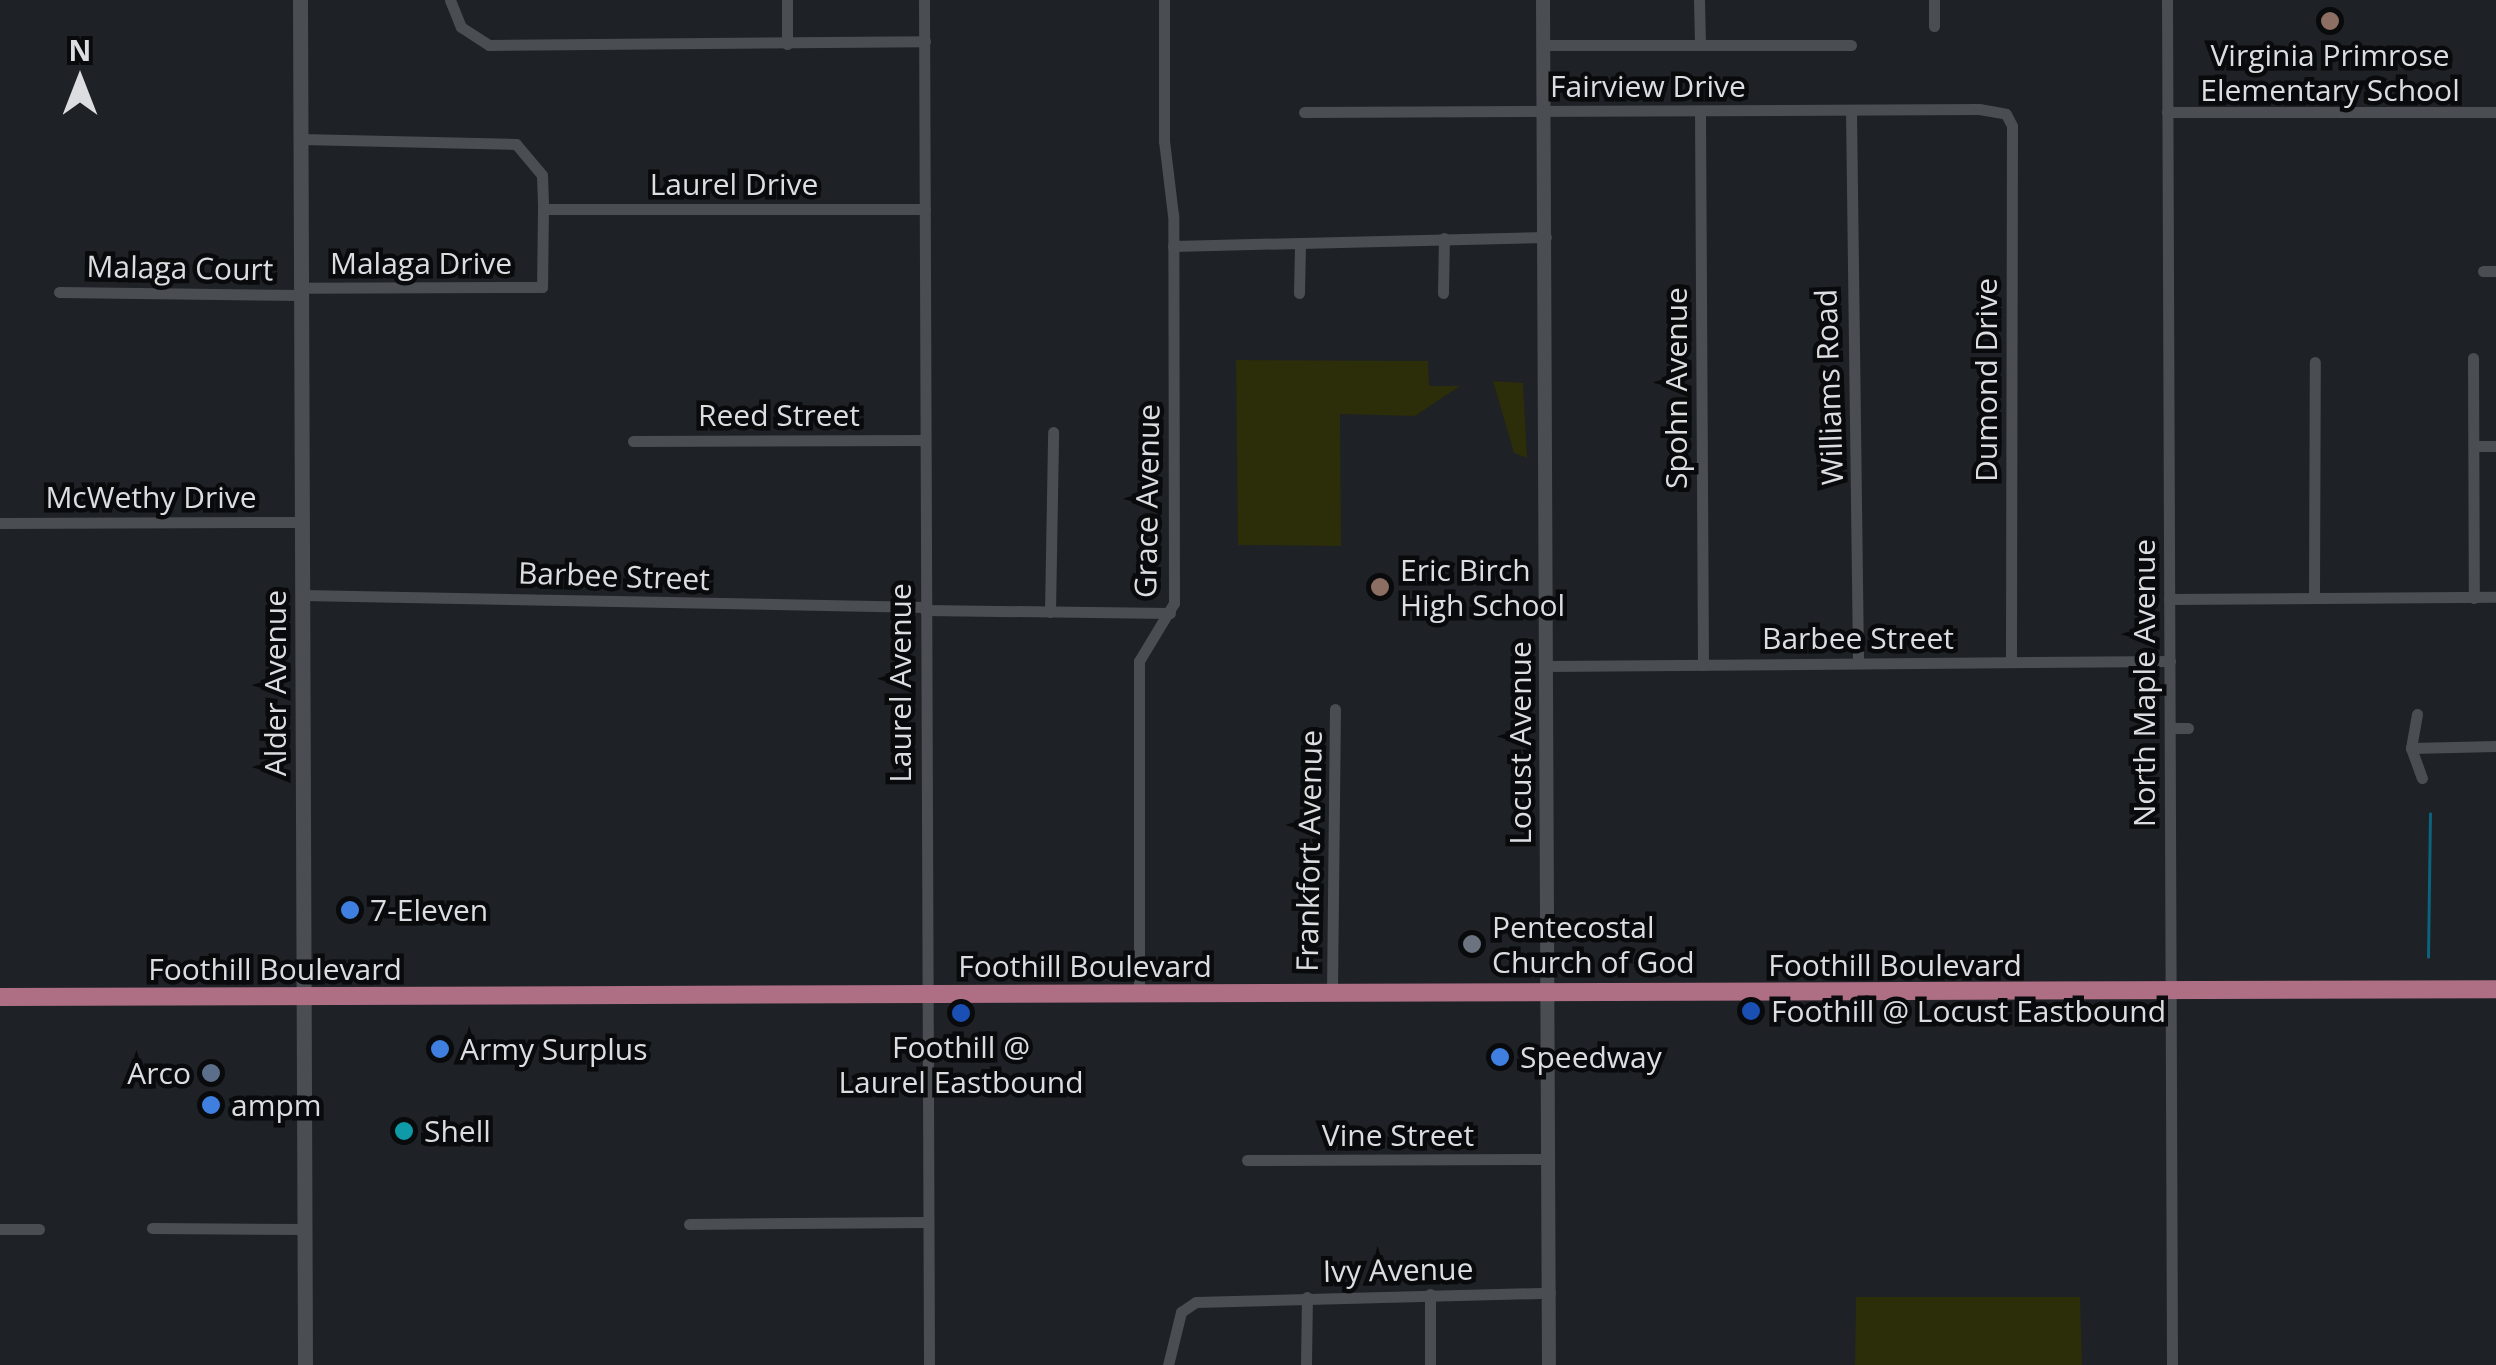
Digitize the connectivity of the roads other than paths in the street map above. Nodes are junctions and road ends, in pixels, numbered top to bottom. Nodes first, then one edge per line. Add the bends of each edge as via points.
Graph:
1 (300, 0) edge
2 (450, 0) edge
3 (787, 0) edge
4 (924, 0) edge
5 (1164, 0) edge
6 (1543, 0) edge
7 (1699, 0) edge
8 (1934, 0) edge
9 (2167, 0) edge
10 (1934, 26) dead end
11 (925, 41) junction
12 (788, 44) junction
13 (1544, 44) junction
14 (1700, 45) junction
15 (1851, 45) dead end
16 (1992, 109) joint
17 (1852, 110) junction
18 (1304, 112) dead end
19 (1545, 112) junction
20 (1700, 112) junction
21 (2168, 112) junction
22 (2496, 112) edge
23 (300, 140) junction
24 (543, 209) junction
25 (925, 209) junction
26 (1546, 237) junction
27 (1444, 238) junction
28 (1300, 244) junction
29 (1173, 246) junction
30 (301, 291) junction
31 (59, 292) dead end
32 (1443, 292) dead end
33 (1299, 293) dead end
34 (2474, 358) dead end
35 (2315, 362) dead end
36 (1053, 432) dead end
37 (634, 440) dead end
38 (925, 440) junction
39 (2474, 446) junction
40 (2496, 446) edge
41 (302, 522) junction
42 (0, 523) edge
43 (302, 595) junction
44 (2496, 597) edge
45 (2314, 598) junction
46 (2474, 598) junction
47 (2169, 600) junction
48 (925, 609) junction
49 (1050, 612) junction
50 (1170, 612) junction
51 (2170, 661) junction
52 (2012, 662) junction
53 (1858, 663) junction
54 (1702, 665) junction
55 (1546, 666) junction
56 (2170, 680) junction
57 (2187, 680) dead end
58 (1336, 708) dead end
59 (2417, 714) dead end
60 (2170, 728) junction
61 (2188, 728) dead end
62 (2496, 746) edge
63 (2411, 748) junction
64 (2422, 778) dead end
65 (2496, 989) edge
66 (1139, 992) junction
67 (2171, 992) junction
68 (924, 993) junction
69 (1332, 993) junction
70 (1548, 993) junction
71 (304, 996) junction
72 (0, 997) edge
73 (1550, 1159) junction
74 (1247, 1160) dead end
75 (927, 1222) junction
76 (689, 1224) dead end
77 (39, 1228) dead end
78 (152, 1228) dead end
79 (0, 1229) edge
80 (305, 1230) junction
81 (1550, 1293) junction
82 (1430, 1294) junction
83 (1307, 1298) junction
84 (305, 1365) edge
85 (929, 1365) edge
86 (1168, 1365) edge
87 (1306, 1365) edge
88 (1430, 1365) edge
89 (1550, 1365) edge
90 (2172, 1365) edge

1 - 23 main road, Alder Avenue
2 - 12 street via 461,27 489,45
3 - 12 street
4 - 11 street, Laurel Avenue
5 - 29 street, Grace Avenue
6 - 13 street, Locust Avenue
7 - 14 street
8 - 10 street
9 - 21 street, North Maple Avenue
11 - 12 street
11 - 25 street, Laurel Avenue
13 - 14 street
13 - 19 street, Locust Avenue
14 - 15 street
16 - 17 street, Fairview Drive
16 - 52 street, Dumond Drive via 2006,114 2012,126
17 - 20 street, Fairview Drive
17 - 53 street, Williams Road
18 - 19 street, Fairview Drive
19 - 20 street, Fairview Drive
19 - 26 street, Locust Avenue
20 - 54 street, Spohn Avenue
21 - 22 street
21 - 47 street, North Maple Avenue
23 - 24 street via 516,144 542,176
23 - 30 main road, Alder Avenue
24 - 25 street, Laurel Drive
24 - 30 street, Malaga Drive via 542,287
25 - 38 street, Laurel Avenue
26 - 27 street
26 - 55 street, Locust Avenue
27 - 28 street
27 - 32 street
28 - 29 street
28 - 33 street
29 - 50 street, Grace Avenue
30 - 31 street, Malaga Court
30 - 41 main road, Alder Avenue
34 - 39 street
35 - 45 street
36 - 49 street
37 - 38 street, Reed Street
38 - 48 street, Laurel Avenue
39 - 40 street
39 - 46 street
41 - 42 street, McWethy Drive
41 - 43 main road, Alder Avenue
43 - 48 street, Barbee Street
43 - 71 main road, Alder Avenue
44 - 46 street
45 - 46 street
45 - 47 street
47 - 51 street, North Maple Avenue
48 - 49 street, Barbee Street
48 - 68 street, Laurel Avenue
49 - 50 street, Barbee Street
50 - 66 street, Grace Avenue via 1138,661
51 - 52 street, Barbee Street
51 - 56 street, North Maple Avenue
52 - 53 street, Barbee Street
53 - 54 street, Barbee Street
54 - 55 street, Barbee Street
55 - 70 street, Locust Avenue
56 - 57 street
56 - 60 street, North Maple Avenue
58 - 69 street, Frankfort Avenue
59 - 63 street
60 - 61 street
60 - 67 street, North Maple Avenue
62 - 63 street
63 - 64 street
65 - 67 main road, Foothill Boulevard
66 - 68 main road, Foothill Boulevard
66 - 69 main road, Foothill Boulevard
67 - 70 main road, Foothill Boulevard
67 - 90 street, North Maple Avenue
68 - 71 main road, Foothill Boulevard
68 - 75 street, Laurel Avenue
69 - 70 main road, Foothill Boulevard
70 - 73 street, Locust Avenue
71 - 72 main road, Foothill Boulevard
71 - 80 main road, Alder Avenue
73 - 74 street, Vine Street
73 - 81 street, Locust Avenue
75 - 76 street
75 - 85 street, Laurel Avenue
77 - 79 street
78 - 80 street
80 - 84 main road, Alder Avenue
81 - 82 street, Ivy Avenue
81 - 89 street, Locust Avenue
82 - 83 street, Ivy Avenue
82 - 88 street
83 - 86 street, Ivy Avenue via 1196,1302 1180,1312
83 - 87 street

